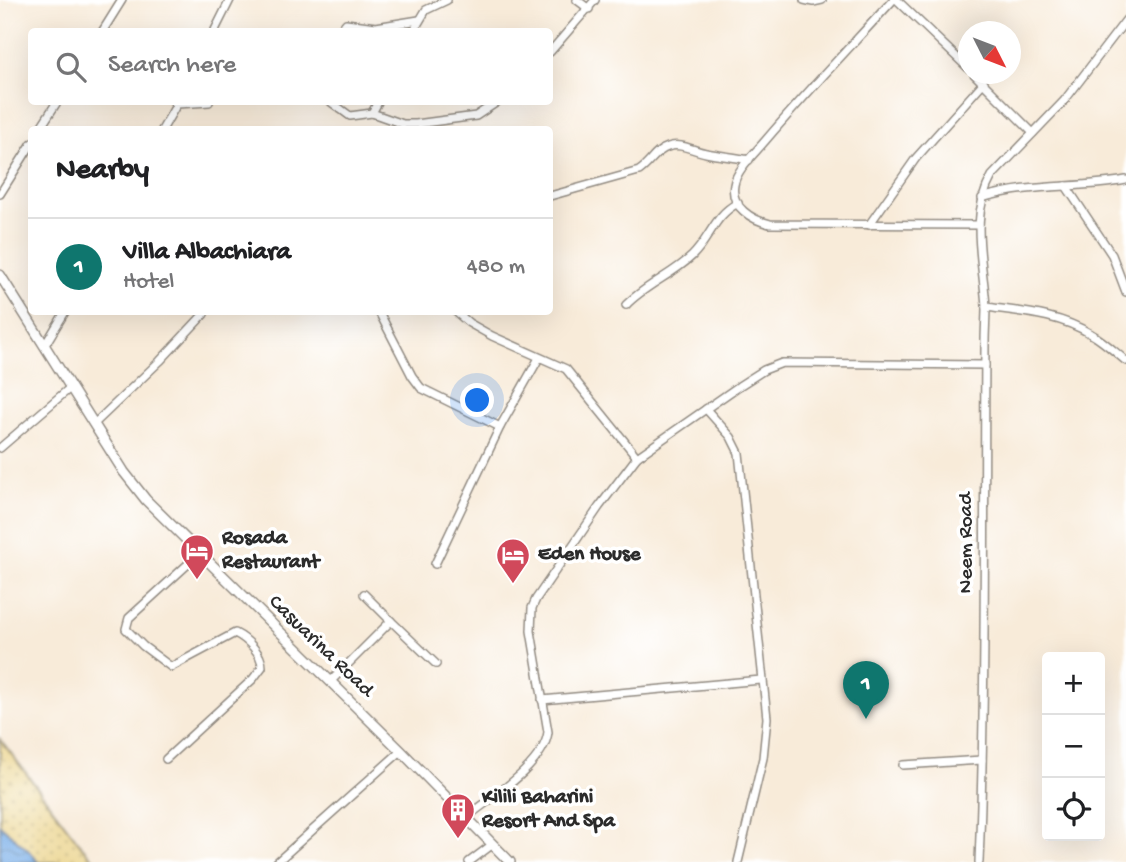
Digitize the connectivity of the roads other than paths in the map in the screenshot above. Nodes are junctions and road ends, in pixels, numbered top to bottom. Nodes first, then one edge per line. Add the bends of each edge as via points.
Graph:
1 (122, 0) edge
2 (230, 0) edge
3 (447, 0) edge
4 (578, 0) edge
5 (595, 0) edge
6 (804, 0) edge
7 (822, 0) edge
8 (895, 0) edge
9 (589, 9) junction
10 (419, 20) junction
11 (1126, 20) edge
12 (104, 28) edge
13 (216, 28) edge
14 (342, 28) edge
15 (415, 28) edge
16 (553, 49) edge
17 (958, 59) edge
18 (982, 84) edge
19 (986, 84) edge
20 (55, 105) edge
21 (175, 105) edge
22 (335, 105) edge
23 (376, 105) edge
24 (493, 105) edge
25 (372, 113) junction
26 (42, 126) edge
27 (165, 126) edge
28 (1033, 133) junction
29 (28, 149) edge
30 (749, 159) junction
31 (1126, 180) edge
32 (1066, 186) junction
33 (0, 194) edge
34 (553, 194) edge
35 (982, 198) junction
36 (738, 203) junction
37 (869, 225) junction
38 (979, 225) junction
39 (0, 275) edge
40 (1126, 292) edge
41 (626, 305) dead end
42 (986, 307) junction
43 (63, 315) edge
44 (203, 315) edge
45 (381, 315) edge
46 (460, 315) edge
47 (44, 345) junction
48 (539, 358) junction
49 (1126, 361) edge
50 (985, 365) junction
51 (71, 387) junction
52 (706, 409) junction
53 (94, 424) junction
54 (500, 427) junction
55 (0, 448) edge
56 (637, 457) junction
57 (199, 554) junction
58 (435, 564) dead end
59 (364, 594) dead end
60 (391, 621) junction
61 (436, 664) dead end
62 (331, 681) junction
63 (761, 681) junction
64 (542, 700) junction
65 (401, 751) junction
66 (166, 759) dead end
67 (982, 760) junction
68 (903, 765) dead end
69 (467, 817) junction
70 (494, 844) junction
71 (277, 862) edge
72 (469, 862) edge
73 (510, 862) edge
74 (738, 862) edge
75 (979, 862) edge

1 - 12 street
2 - 13 street
3 - 10 street via 426,10
4 - 9 street
5 - 9 street
6 - 7 street
8 - 17 street
8 - 30 street
9 - 16 street
10 - 14 street via 376,27 346,23
10 - 15 street
11 - 28 street via 1077,86
18 - 37 street via 916,158
19 - 28 street
20 - 26 street
21 - 27 street
22 - 25 street via 350,116
23 - 25 street
24 - 25 street via 477,116 416,124
28 - 35 street via 992,176
29 - 33 street
30 - 34 street via 677,145 652,157 639,171
30 - 36 street via 734,182
31 - 32 street
32 - 35 street via 1016,189
32 - 40 street via 1112,256
35 - 38 street, Neem Road
36 - 37 street via 751,218 771,225
36 - 41 street via 725,209 692,257
37 - 38 street
38 - 42 street, Neem Road
39 - 47 street, Casuarina Road
42 - 49 street via 1046,315 1082,328
42 - 50 street, Neem Road
43 - 47 street
44 - 53 street
45 - 54 street via 421,388
46 - 48 street
47 - 51 street, Casuarina Road
48 - 54 street
48 - 56 street via 569,372
50 - 52 street via 791,362 764,370
50 - 67 street, Neem Road
51 - 53 street, Casuarina Road
51 - 55 street
52 - 56 street
52 - 63 street via 739,453
53 - 57 street, Casuarina Road via 141,494
54 - 58 street
56 - 64 street via 532,608
57 - 62 street, Casuarina Road
57 - 66 street via 125,625 171,667 235,633 263,662 260,672
59 - 60 street
60 - 61 street
60 - 62 street
62 - 65 street, Casuarina Road
63 - 64 street
63 - 74 street via 766,736
64 - 69 street via 548,732 544,749
65 - 69 street, Casuarina Road
65 - 71 street
67 - 68 street
67 - 75 street, Neem Road
69 - 70 street, Casuarina Road
70 - 72 street
70 - 73 street, Casuarina Road

